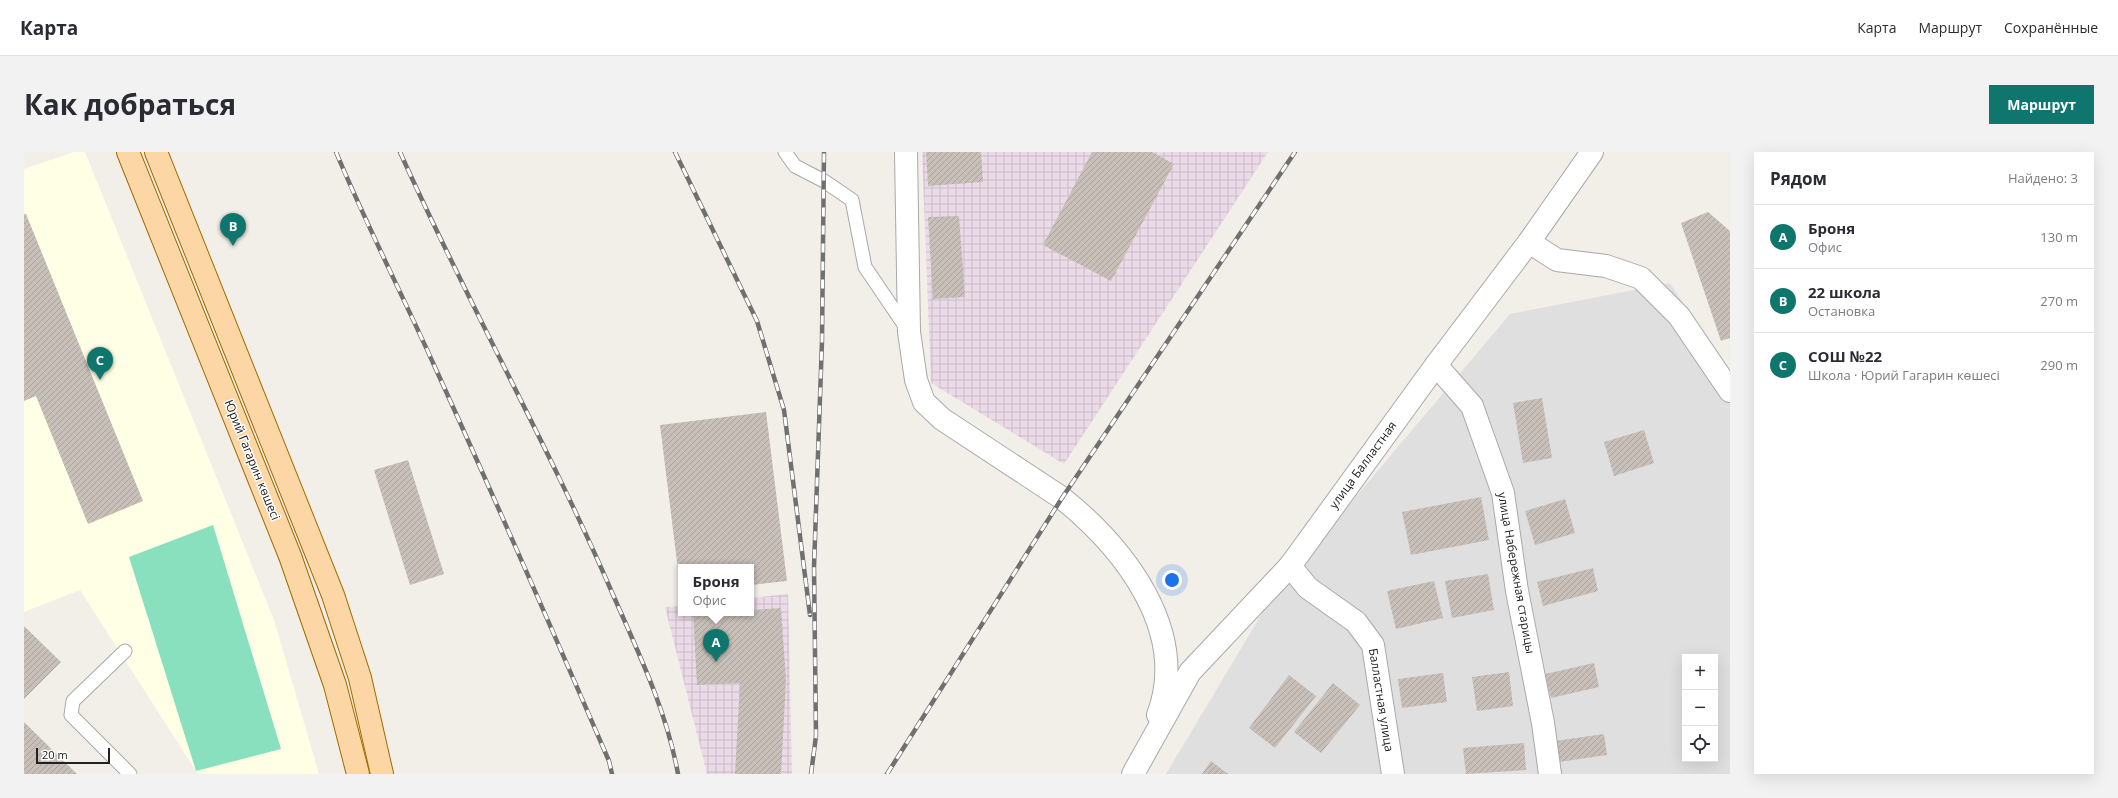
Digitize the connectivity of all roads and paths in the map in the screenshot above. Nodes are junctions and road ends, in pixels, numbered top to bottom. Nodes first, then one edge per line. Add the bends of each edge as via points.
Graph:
1 (128, 152) edge
2 (156, 152) edge
3 (785, 152) edge
4 (906, 152) edge
5 (1592, 152) edge
6 (1529, 242) junction
7 (909, 332) junction
8 (1436, 365) junction
9 (1730, 391) edge
10 (1290, 566) junction
11 (125, 651) dead end
12 (1136, 768) edge
13 (130, 774) edge
14 (358, 774) edge
15 (382, 774) edge
16 (1393, 774) edge
17 (1550, 774) edge

1 - 14 main road, Юрий Гагарин көшесі via 290,556 335,685
2 - 15 main road via 333,595 360,678
3 - 7 lane via 795,166 852,200 865,267
4 - 7 street
5 - 6 street, улица Балластная
6 - 8 street, улица Балластная
6 - 9 street via 1557,260 1606,266 1641,278 1679,316
7 - 12 street via 916,380 924,402 942,419 1080,512 1133,573 1157,618 1166,651 1164,699
8 - 10 street, улица Балластная
8 - 17 street, улица Набережная старицы via 1472,406 1503,493 1517,591 1543,723
10 - 12 street, улица Балластная via 1190,672
10 - 16 street, Балластная улица via 1308,588 1356,622 1373,645
11 - 13 lane via 73,701 71,715

